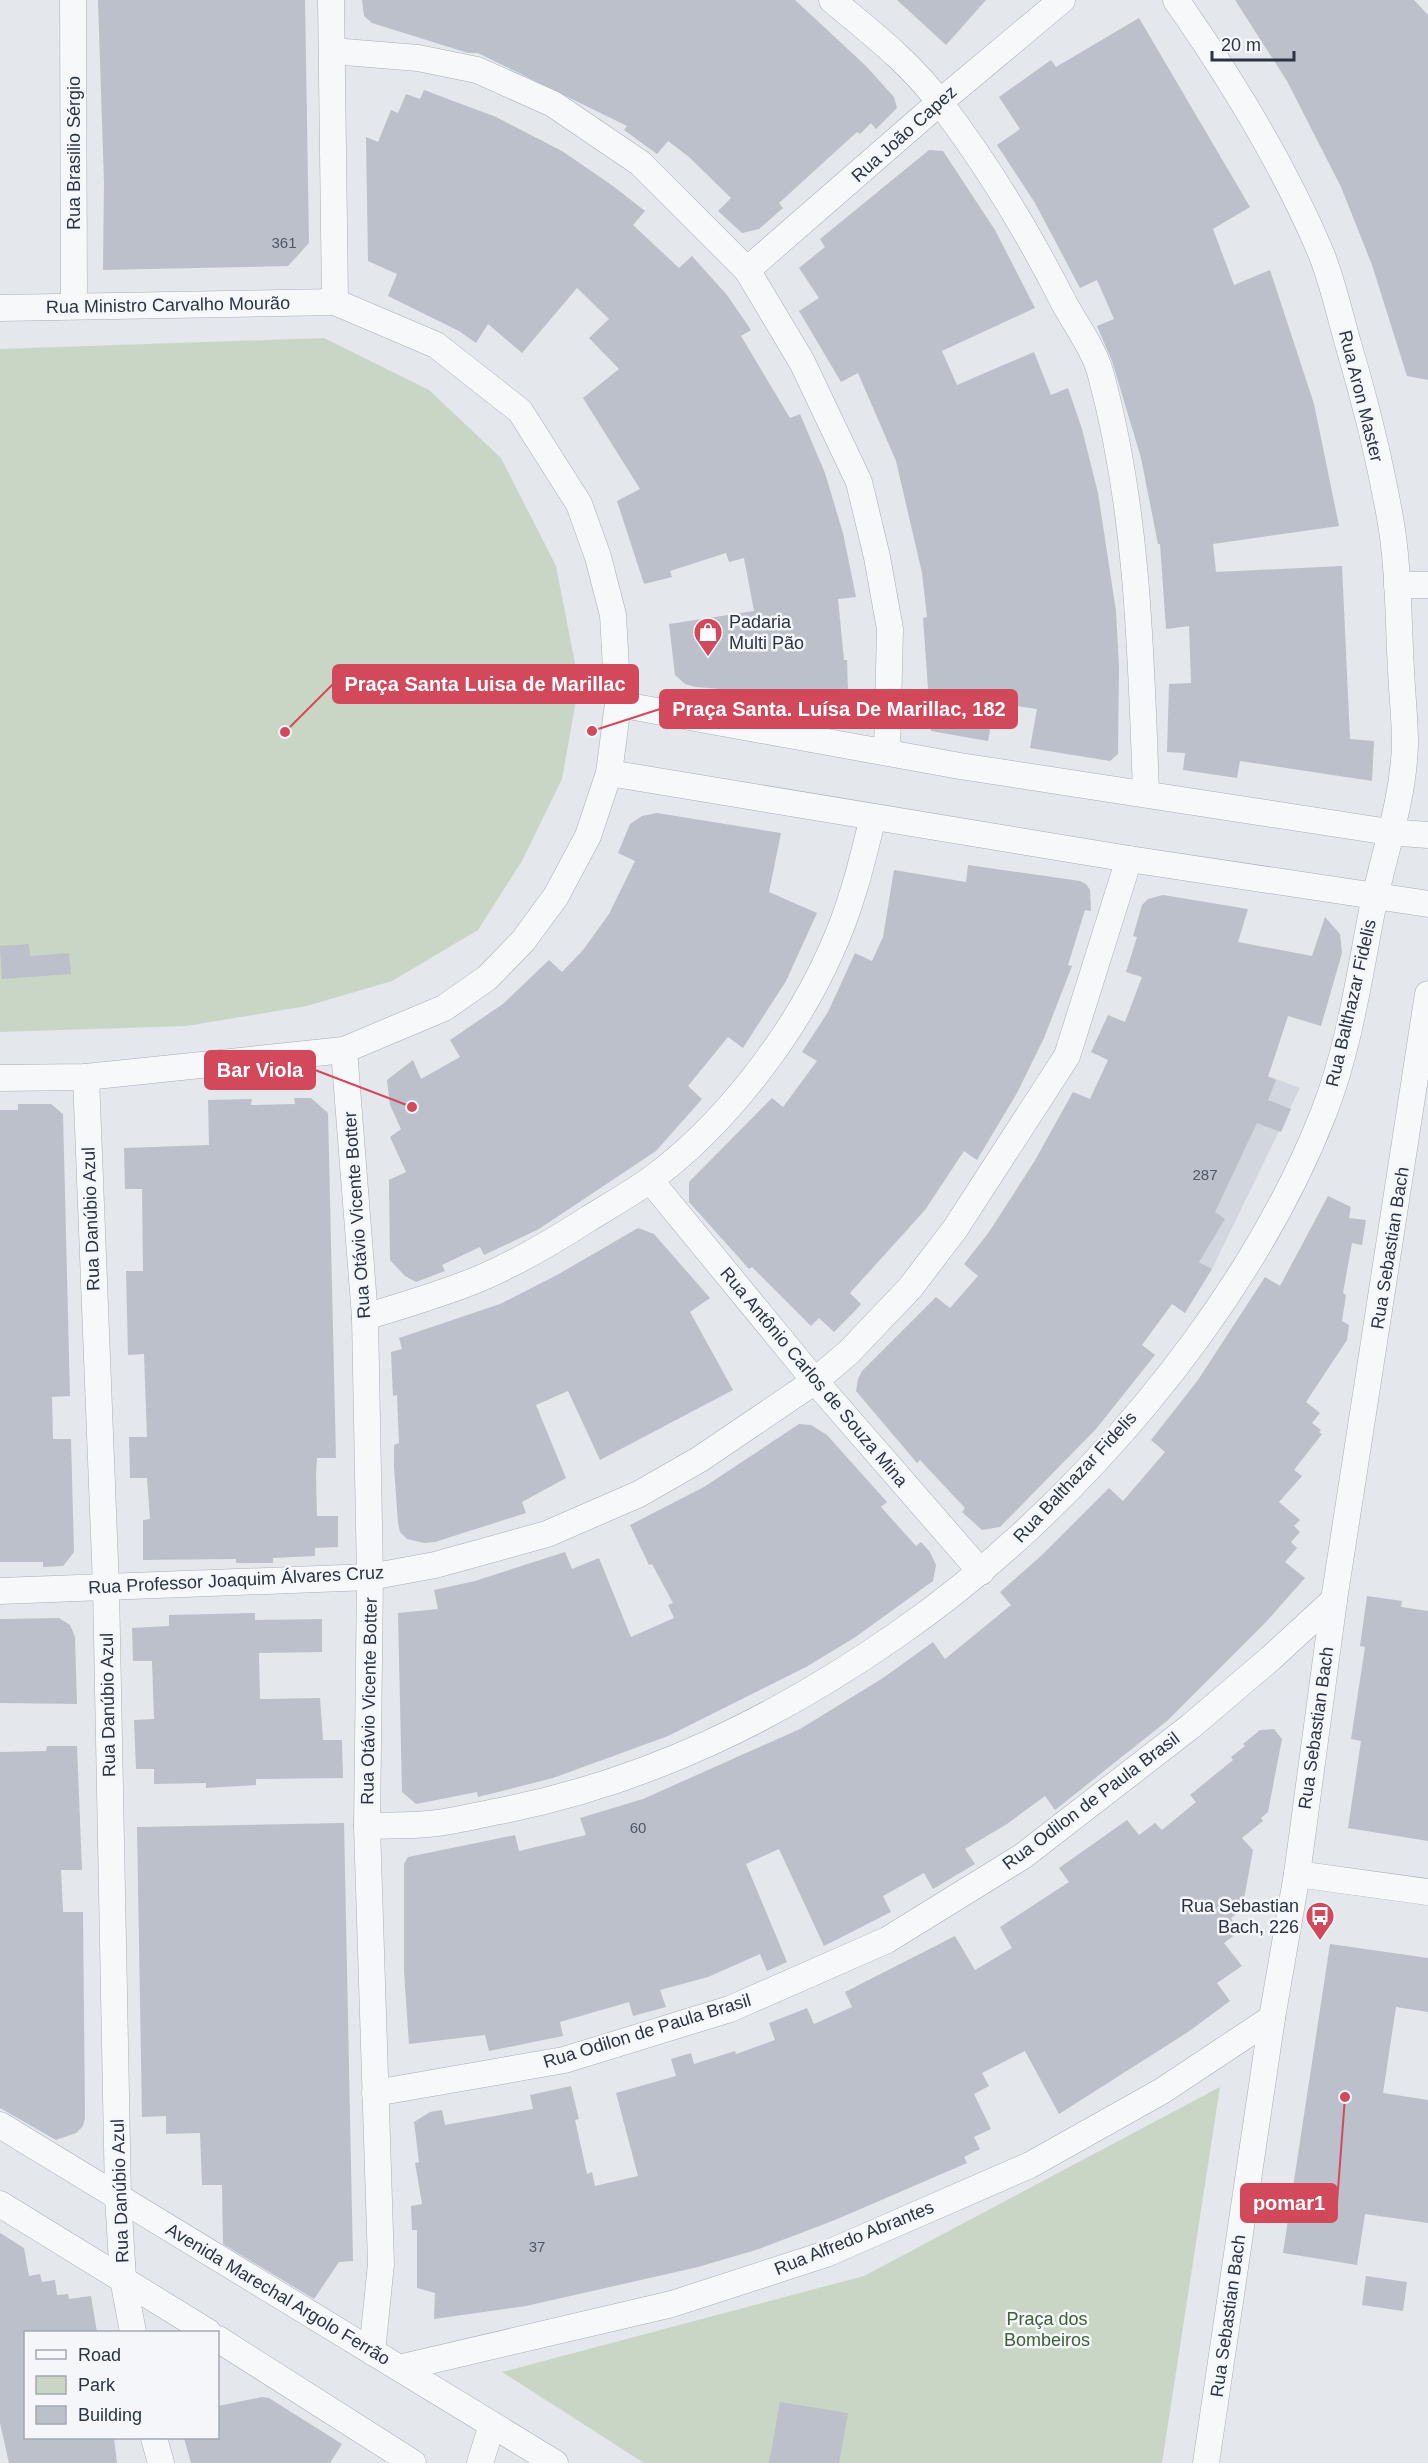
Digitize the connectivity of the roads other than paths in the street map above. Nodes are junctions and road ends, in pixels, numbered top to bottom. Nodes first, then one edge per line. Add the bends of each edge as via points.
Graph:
1 (74, 0) edge
2 (331, 0) edge
3 (832, 0) edge
4 (1062, 0) edge
5 (1176, 0) edge
6 (332, 51) junction
7 (940, 102) junction
8 (747, 270) junction
9 (335, 302) junction
10 (74, 306) junction
11 (0, 308) edge
12 (1397, 585) junction
13 (1428, 585) edge
14 (618, 704) junction
15 (887, 752) junction
16 (609, 773) junction
17 (1146, 793) junction
18 (873, 817) junction
19 (1389, 832) junction
20 (1428, 835) edge
21 (1129, 859) junction
22 (1374, 897) junction
23 (1428, 904) edge
24 (1428, 994) edge
25 (344, 1050) junction
26 (86, 1077) junction
27 (0, 1078) edge
28 (651, 1180) junction
29 (365, 1317) junction
30 (815, 1381) junction
31 (981, 1572) junction
32 (370, 1577) junction
33 (106, 1587) junction
34 (0, 1591) edge
35 (1334, 1600) junction
36 (367, 1826) junction
37 (1296, 1874) junction
38 (1428, 1892) edge
39 (1272, 2018) junction
40 (375, 2094) junction
41 (0, 2125) edge
42 (118, 2197) junction
43 (0, 2204) edge
44 (123, 2278) junction
45 (133, 2331) edge
46 (206, 2331) edge
47 (219, 2339) edge
48 (372, 2352) junction
49 (399, 2368) junction
50 (492, 2425) junction
51 (154, 2439) edge
52 (161, 2463) edge
53 (413, 2463) edge
54 (480, 2463) edge
55 (555, 2463) edge
56 (1206, 2463) edge

1 - 10 street, Rua Brasilio Sérgio
2 - 6 street
3 - 7 street via 896,54
4 - 7 street, Rua João Capez
5 - 12 street, Rua Aron Master via 1227,73 1276,158 1323,257 1361,387 1388,506
6 - 8 street via 418,58 477,69 553,104 640,163
6 - 9 street
7 - 8 street, Rua João Capez
7 - 17 street via 1000,191 1101,373 1131,525 1141,641
8 - 15 street via 802,362 859,482 890,629
9 - 10 street, Rua Ministro Carvalho Mourão
9 - 14 street via 436,345 520,411 579,504 598,557 613,615
10 - 11 street, Rua Ministro Carvalho Mourão
12 - 13 street
12 - 19 street, Rua Aron Master via 1405,744 1401,783
14 - 15 street
14 - 16 street
15 - 17 street
16 - 18 street
16 - 25 street via 588,836 556,896 524,941 487,978 444,1008
17 - 19 street
18 - 21 street
18 - 28 street via 855,891 807,1000 762,1065 712,1126
19 - 20 street
19 - 22 street, Rua Balthazar Fidelis
21 - 22 street
21 - 30 street, Rua Professor Joaquim Álvares Cruz via 1067,1056 955,1229 916,1279 849,1352
22 - 23 street
22 - 31 street, Rua Balthazar Fidelis via 1346,1039 1325,1111 1275,1216 1207,1326 1165,1379 1047,1512
24 - 35 street, Rua Sebastian Bach
25 - 26 street
25 - 29 street, Rua Otávio Vicente Botter
26 - 27 street
26 - 33 street, Rua Danúbio Azul
28 - 29 street via 568,1232 483,1277
28 - 30 street, Rua Antônio Carlos de Souza Mina
29 - 32 street, Rua Otávio Vicente Botter
30 - 31 street, Rua Antônio Carlos de Souza Mina
30 - 32 street, Rua Professor Joaquim Álvares Cruz via 700,1460 639,1494 547,1534 435,1565
31 - 36 street, Rua Balthazar Fidelis via 848,1669 671,1762 561,1799 433,1824
32 - 33 street, Rua Professor Joaquim Álvares Cruz
32 - 36 street, Rua Otávio Vicente Botter
33 - 34 street, Rua Professor Joaquim Álvares Cruz
33 - 42 street, Rua Danúbio Azul
35 - 37 street, Rua Sebastian Bach
35 - 40 street, Rua Odilon de Paula Brasil via 1191,1726 1023,1856 887,1940 730,2009 575,2057
36 - 40 street, Rua Otávio Vicente Botter
37 - 38 street
37 - 39 street, Rua Sebastian Bach
39 - 49 street, Rua Alfredo Abrantes via 1162,2091 1030,2164 826,2254 672,2304
39 - 56 street, Rua Sebastian Bach
40 - 48 street, Rua Otávio Vicente Botter via 381,2264
41 - 42 street, Avenida Marechal Argolo Ferrão
42 - 44 street, Rua Danúbio Azul
42 - 48 street, Avenida Marechal Argolo Ferrão
43 - 44 street
44 - 45 street, Rua Danúbio Azul
44 - 46 street
47 - 53 street
48 - 49 street, Avenida Marechal Argolo Ferrão
49 - 50 street, Avenida Marechal Argolo Ferrão
50 - 54 street
50 - 55 street, Avenida Marechal Argolo Ferrão
51 - 52 street

